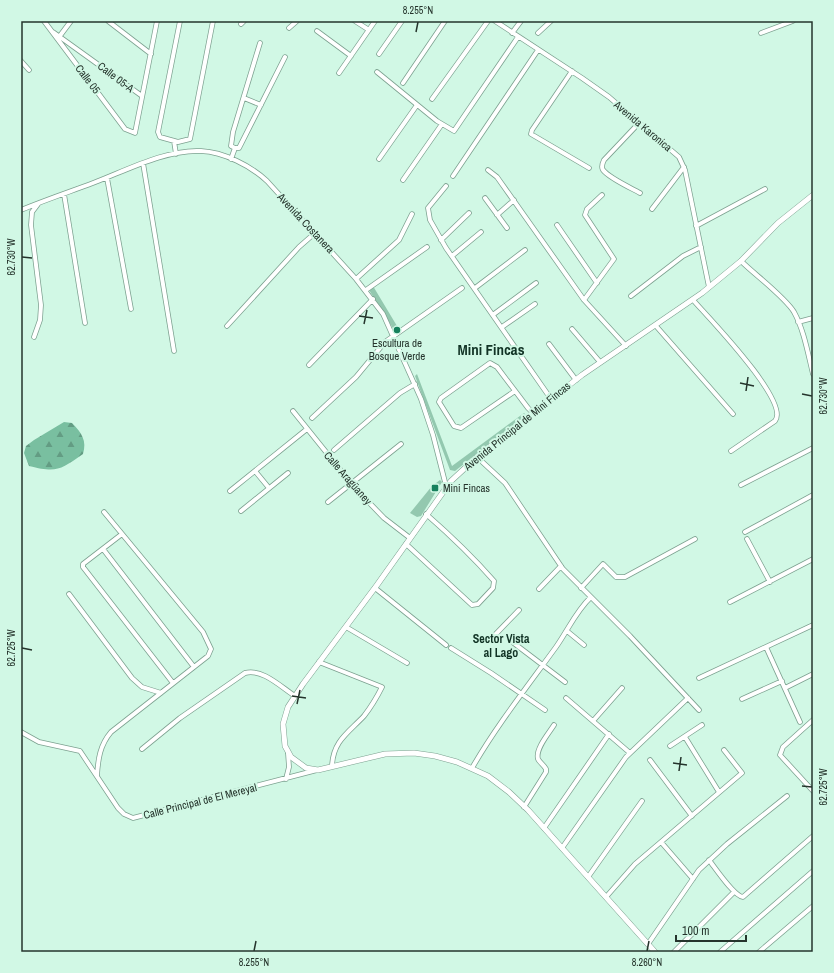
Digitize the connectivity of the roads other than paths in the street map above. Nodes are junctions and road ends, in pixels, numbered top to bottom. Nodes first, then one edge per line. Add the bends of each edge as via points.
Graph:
1 (44, 21) edge
2 (71, 21) edge
3 (108, 21) edge
4 (157, 21) edge
5 (180, 21) edge
6 (213, 21) edge
7 (297, 21) edge
8 (355, 21) edge
9 (375, 21) edge
10 (402, 21) edge
11 (445, 21) edge
12 (488, 21) edge
13 (495, 21) edge
14 (521, 21) edge
15 (551, 21) edge
16 (793, 21) edge
17 (289, 28) dead end
18 (369, 30) junction
19 (317, 31) dead end
20 (761, 32) dead end
21 (512, 33) junction
22 (538, 33) dead end
23 (58, 37) junction
24 (518, 37) junction
25 (260, 43) dead end
26 (538, 50) junction
27 (151, 54) junction
28 (379, 54) dead end
29 (351, 56) junction
30 (286, 57) dead end
31 (21, 61) edge
32 (29, 70) dead end
33 (572, 71) junction
34 (377, 72) dead end
35 (339, 73) dead end
36 (403, 83) dead end
37 (142, 96) junction
38 (244, 98) junction
39 (432, 99) dead end
40 (417, 105) junction
41 (261, 106) junction
42 (639, 122) junction
43 (442, 124) junction
44 (174, 141) junction
45 (235, 148) junction
46 (176, 154) junction
47 (379, 159) dead end
48 (231, 160) junction
49 (144, 163) junction
50 (684, 167) junction
51 (589, 168) dead end
52 (488, 170) dead end
53 (453, 176) dead end
54 (107, 178) junction
55 (403, 180) dead end
56 (446, 186) dead end
57 (765, 189) dead end
58 (640, 193) dead end
59 (64, 194) junction
60 (602, 195) dead end
61 (813, 195) edge
62 (485, 198) dead end
63 (514, 200) junction
64 (38, 203) junction
65 (652, 209) dead end
66 (21, 210) edge
67 (412, 214) dead end
68 (469, 214) dead end
69 (497, 214) junction
70 (557, 225) dead end
71 (696, 226) junction
72 (507, 228) dead end
73 (481, 232) dead end
74 (315, 233) junction
75 (441, 240) junction
76 (427, 247) dead end
77 (701, 247) junction
78 (525, 250) dead end
79 (452, 256) junction
80 (741, 260) junction
81 (356, 279) junction
82 (536, 283) dead end
83 (597, 284) junction
84 (709, 287) junction
85 (462, 288) dead end
86 (475, 288) junction
87 (366, 290) junction
88 (631, 296) dead end
89 (373, 300) junction
90 (584, 300) junction
91 (693, 300) junction
92 (535, 304) dead end
93 (131, 309) dead end
94 (494, 314) junction
95 (813, 318) edge
96 (798, 322) junction
97 (85, 324) dead end
98 (227, 326) dead end
99 (656, 326) junction
100 (502, 327) junction
101 (572, 330) dead end
102 (394, 336) junction
103 (34, 337) dead end
104 (549, 344) dead end
105 (626, 346) junction
106 (174, 351) dead end
107 (600, 362) junction
108 (309, 365) dead end
109 (813, 374) edge
110 (576, 380) junction
111 (415, 384) junction
112 (515, 391) junction
113 (551, 399) junction
114 (293, 411) dead end
115 (533, 414) junction
116 (734, 414) dead end
117 (312, 418) dead end
118 (307, 429) junction
119 (401, 444) dead end
120 (813, 448) edge
121 (334, 450) dead end
122 (731, 451) dead end
123 (477, 457) junction
124 (256, 471) junction
125 (288, 473) dead end
126 (352, 484) junction
127 (742, 485) dead end
128 (446, 486) junction
129 (269, 488) junction
130 (230, 491) dead end
131 (813, 495) edge
132 (328, 502) dead end
133 (241, 511) dead end
134 (104, 512) dead end
135 (426, 514) junction
136 (745, 532) dead end
137 (122, 534) junction
138 (410, 538) junction
139 (695, 539) dead end
140 (747, 539) dead end
141 (406, 544) junction
142 (103, 549) junction
143 (813, 559) edge
144 (561, 566) junction
145 (770, 582) junction
146 (375, 588) junction
147 (581, 588) junction
148 (539, 589) dead end
149 (68, 594) dead end
150 (591, 597) junction
151 (730, 602) dead end
152 (519, 610) dead end
153 (812, 627) edge
154 (346, 628) junction
155 (567, 631) junction
156 (491, 639) dead end
157 (510, 641) dead end
158 (446, 645) dead end
159 (584, 645) dead end
160 (766, 647) junction
161 (450, 648) dead end
162 (319, 662) junction
163 (407, 663) dead end
164 (542, 665) junction
165 (194, 667) junction
166 (813, 674) edge
167 (699, 678) dead end
168 (782, 681) junction
169 (565, 682) dead end
170 (174, 683) junction
171 (622, 688) dead end
172 (785, 688) junction
173 (161, 693) junction
174 (521, 694) junction
175 (294, 696) junction
176 (566, 698) dead end
177 (688, 698) junction
178 (742, 699) dead end
179 (545, 710) dead end
180 (699, 710) dead end
181 (813, 720) edge
182 (593, 721) junction
183 (800, 722) dead end
184 (554, 724) dead end
185 (702, 725) dead end
186 (21, 732) edge
187 (609, 734) junction
188 (685, 737) junction
189 (670, 746) dead end
190 (142, 749) dead end
191 (724, 750) dead end
192 (288, 752) junction
193 (630, 753) junction
194 (650, 760) dead end
195 (332, 766) junction
196 (472, 768) junction
197 (318, 770) junction
198 (97, 776) junction
199 (286, 779) junction
200 (813, 791) edge
201 (719, 792) junction
202 (787, 796) dead end
203 (642, 801) dead end
204 (524, 807) junction
205 (692, 816) junction
206 (544, 828) junction
207 (813, 836) edge
208 (661, 842) junction
209 (562, 848) junction
210 (710, 860) junction
211 (813, 871) edge
212 (588, 877) junction
213 (693, 879) junction
214 (734, 892) junction
215 (606, 897) junction
216 (813, 906) edge
217 (648, 944) junction
218 (655, 952) edge
219 (674, 952) edge
220 (720, 952) edge
221 (759, 952) edge

1 - 23 street, Calle 05
2 - 23 street
3 - 27 street
4 - 27 street
5 - 44 street via 158,132 160,137
6 - 44 street via 190,139 183,142
7 - 17 street
8 - 18 street
9 - 18 street
10 - 28 street
11 - 36 street
12 - 39 street
13 - 21 street, Avenida Karonica
14 - 21 street
15 - 22 street
16 - 20 street
18 - 29 street
19 - 29 street
21 - 24 street, Avenida Karonica
23 - 37 street, Calle 05-A
23 - 37 street, Calle 05 via 125,129 135,134
24 - 26 street, Avenida Karonica
24 - 43 street via 456,130
25 - 38 street
26 - 33 street, Avenida Karonica
26 - 53 street
27 - 37 street
29 - 35 street
30 - 41 street
31 - 32 street
33 - 42 street, Avenida Karonica
33 - 51 street via 531,134
34 - 40 street
38 - 41 street
38 - 45 street via 231,140 230,146
40 - 43 street
40 - 47 street
41 - 45 street via 239,148
42 - 50 street, Avenida Karonica via 676,154
42 - 58 street via 604,160 602,166 609,175
43 - 55 street
44 - 46 street
45 - 48 street
46 - 48 street, Avenida Costanera via 202,151
46 - 49 street, Avenida Costanera
48 - 74 street, Avenida Costanera via 262,176
49 - 54 street, Avenida Costanera
49 - 106 street
50 - 65 street
50 - 71 street, Avenida Karonica
52 - 63 street via 497,177
54 - 59 street, Avenida Costanera
54 - 93 street
56 - 75 street via 427,210
57 - 71 street
59 - 64 street, Avenida Costanera
59 - 97 street
60 - 83 street via 587,209 585,215 614,259
61 - 80 street, Avenida Principal de Mini Fincas via 778,223
62 - 69 street
63 - 69 street
63 - 90 street
64 - 66 street, Avenida Costanera
64 - 103 street via 32,212 31,225 42,312
67 - 81 street via 399,240
68 - 75 street
69 - 72 street
70 - 83 street
71 - 77 street, Avenida Karonica
73 - 79 street
74 - 81 street, Avenida Costanera
74 - 98 street
75 - 79 street
76 - 87 street
77 - 84 street, Avenida Karonica
77 - 88 street via 683,256
78 - 86 street
79 - 86 street
80 - 84 street, Avenida Principal de Mini Fincas
80 - 96 street via 791,308
81 - 87 street, Avenida Costanera
82 - 94 street
83 - 90 street
84 - 91 street, Avenida Principal de Mini Fincas
85 - 102 street
86 - 94 street
87 - 89 street, Avenida Costanera
89 - 102 street, Avenida Costanera
89 - 108 street
90 - 105 street
91 - 99 street, Avenida Principal de Mini Fincas
91 - 122 street via 750,365 777,412 775,421
92 - 100 street
94 - 100 street
95 - 96 street
96 - 109 street
99 - 105 street, Avenida Principal de Mini Fincas
99 - 116 street
100 - 113 street
101 - 107 street
102 - 111 street, Avenida Costanera
102 - 117 street via 381,345 356,377
104 - 110 street
105 - 107 street, Avenida Principal de Mini Fincas
107 - 110 street, Avenida Principal de Mini Fincas
110 - 113 street, Avenida Principal de Mini Fincas
111 - 121 street via 400,392
111 - 128 street, Avenida Costanera via 433,435
112 - 112 street via 497,367 490,363 438,402 454,426 461,428
112 - 115 street
113 - 115 street, Avenida Principal de Mini Fincas
114 - 118 street, Calle Aragüaney
115 - 123 street, Avenida Principal de Mini Fincas
118 - 124 street
118 - 126 street, Calle Aragüaney
119 - 126 street
120 - 127 street
123 - 128 street, Avenida Principal de Mini Fincas
123 - 144 street via 505,483
124 - 129 street
124 - 130 street
125 - 129 street
126 - 132 street
126 - 138 street, Calle Aragüaney via 384,518
128 - 135 street, Avenida Principal de Mini Fincas
129 - 133 street
131 - 136 street
134 - 137 street
135 - 138 street, Avenida Principal de Mini Fincas
135 - 141 street via 485,571 494,581 493,588 478,604 472,605
137 - 142 street
137 - 165 street via 210,643 210,653
138 - 141 street, Avenida Principal de Mini Fincas
139 - 147 street via 625,577 616,577 603,564
140 - 145 street
141 - 146 street, Avenida Principal de Mini Fincas
142 - 165 street
142 - 170 street via 83,564 83,568
143 - 145 street
144 - 147 street
144 - 148 street
145 - 151 street
146 - 154 street, Avenida Principal de Mini Fincas
146 - 158 street via 416,624
147 - 150 street
149 - 173 street via 132,678 142,687
150 - 155 street
150 - 177 street
152 - 156 street
153 - 160 street
154 - 162 street, Avenida Principal de Mini Fincas
154 - 163 street
155 - 159 street
155 - 164 street
157 - 164 street
160 - 167 street
160 - 168 street
161 - 174 street
162 - 175 street, Avenida Principal de Mini Fincas
162 - 195 street via 382,687 368,711 338,743
164 - 169 street
164 - 174 street
165 - 170 street
166 - 172 street
168 - 172 street
168 - 178 street
170 - 173 street
171 - 182 street
172 - 183 street
173 - 198 street via 106,738 98,758
174 - 179 street
174 - 196 street via 497,726
175 - 190 street via 262,675 253,672 245,674 180,718
175 - 192 street, Avenida Principal de Mini Fincas via 283,724
176 - 182 street
177 - 180 street
177 - 193 street
181 - 200 street via 783,747 780,755
182 - 187 street
184 - 204 street via 538,756 546,772
185 - 188 street
186 - 198 street, Calle Principal de El Mereyal via 40,742 80,751
187 - 193 street
187 - 206 street
188 - 189 street
188 - 201 street
191 - 201 street via 742,773
192 - 197 street via 302,767
192 - 199 street via 289,767
193 - 209 street
194 - 205 street
195 - 196 street via 377,755 406,753 443,757
195 - 197 street
196 - 204 street via 499,784
197 - 199 street, Calle Principal de El Mereyal
198 - 199 street, Calle Principal de El Mereyal via 118,808 133,818
201 - 205 street
202 - 210 street
203 - 212 street
204 - 206 street
205 - 208 street
206 - 209 street
207 - 214 street via 746,896 740,897
208 - 213 street
208 - 215 street via 635,864
209 - 212 street
210 - 213 street
210 - 214 street
211 - 220 street
212 - 215 street
213 - 217 street
214 - 219 street
215 - 217 street
216 - 221 street
217 - 218 street

